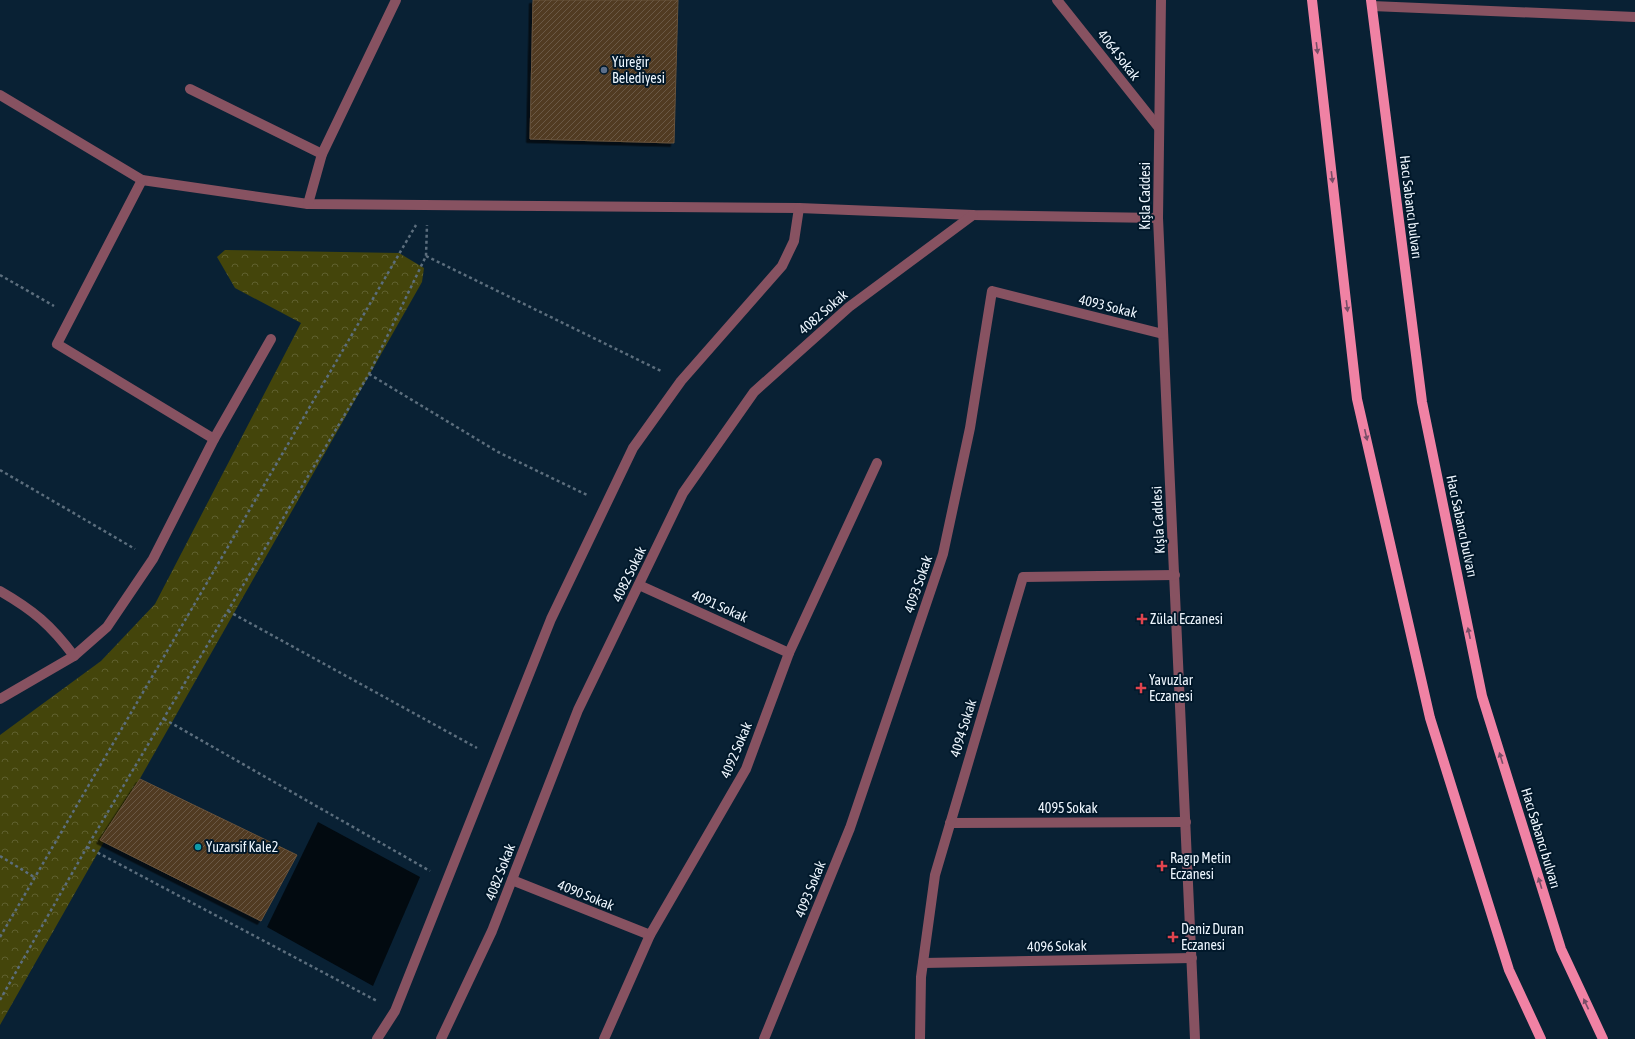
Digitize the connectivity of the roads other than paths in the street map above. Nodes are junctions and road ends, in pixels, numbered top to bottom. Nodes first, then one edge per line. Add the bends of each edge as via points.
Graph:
1 (396, 0) edge
2 (1058, 0) edge
3 (1161, 0) edge
4 (1312, 0) edge
5 (1371, 3) edge
6 (1635, 17) edge
7 (190, 89) dead end
8 (0, 95) edge
9 (1159, 128) junction
10 (322, 154) junction
11 (142, 180) junction
12 (308, 204) junction
13 (799, 208) junction
14 (973, 215) junction
15 (1158, 218) junction
16 (1163, 334) junction
17 (271, 339) dead end
18 (214, 439) junction
19 (877, 463) dead end
20 (1175, 575) junction
21 (639, 585) junction
22 (0, 592) edge
23 (789, 653) junction
24 (74, 656) junction
25 (0, 699) edge
26 (1186, 822) junction
27 (950, 823) junction
28 (512, 880) junction
29 (650, 935) junction
30 (1192, 958) junction
31 (923, 963) junction
32 (377, 1039) edge
33 (441, 1039) edge
34 (604, 1039) edge
35 (764, 1039) edge
36 (920, 1039) edge
37 (1194, 1039) edge
38 (1541, 1039) edge
39 (1603, 1039) edge

1 - 10 street
2 - 9 street, 4064 Sokak
3 - 9 street, Kışla Caddesi
4 -> 38 main road via 1359,407 1430,718 1509,970
5 - 6 street
39 -> 5 main road, Hacı Sabancı bulvarı via 1560,949 1482,696 1422,402
7 - 10 street
8 - 11 street
9 - 15 street, Kışla Caddesi
10 - 12 street
11 - 12 street
11 - 18 street via 57,344
12 - 13 street
13 - 14 street
13 - 32 street via 794,241 782,266 681,381 633,448 551,619 395,1011
14 - 15 street
14 - 21 street, 4082 Sokak via 849,307 754,392 683,493
15 - 16 street, Kışla Caddesi
16 - 20 street, Kışla Caddesi
16 - 35 street, 4093 Sokak via 992,292 970,428 943,554 850,828
17 - 18 street
18 - 24 street via 152,559 107,626
19 - 23 street, 4092 Sokak
20 - 26 street, Kışla Caddesi
20 - 27 street, 4094 Sokak via 1023,577
21 - 23 street, 4091 Sokak
21 - 28 street, 4082 Sokak via 578,710
22 - 24 street via 28,607 43,619
23 - 29 street, 4092 Sokak via 746,769
24 - 25 street
26 - 27 street, 4095 Sokak
26 - 30 street, Kışla Caddesi
27 - 31 street, 4094 Sokak via 935,875
28 - 29 street, 4090 Sokak
28 - 33 street, 4082 Sokak via 492,931
29 - 34 street, 4092 Sokak
30 - 31 street, 4096 Sokak
30 - 37 street, Kışla Caddesi
31 - 36 street, 4094 Sokak

